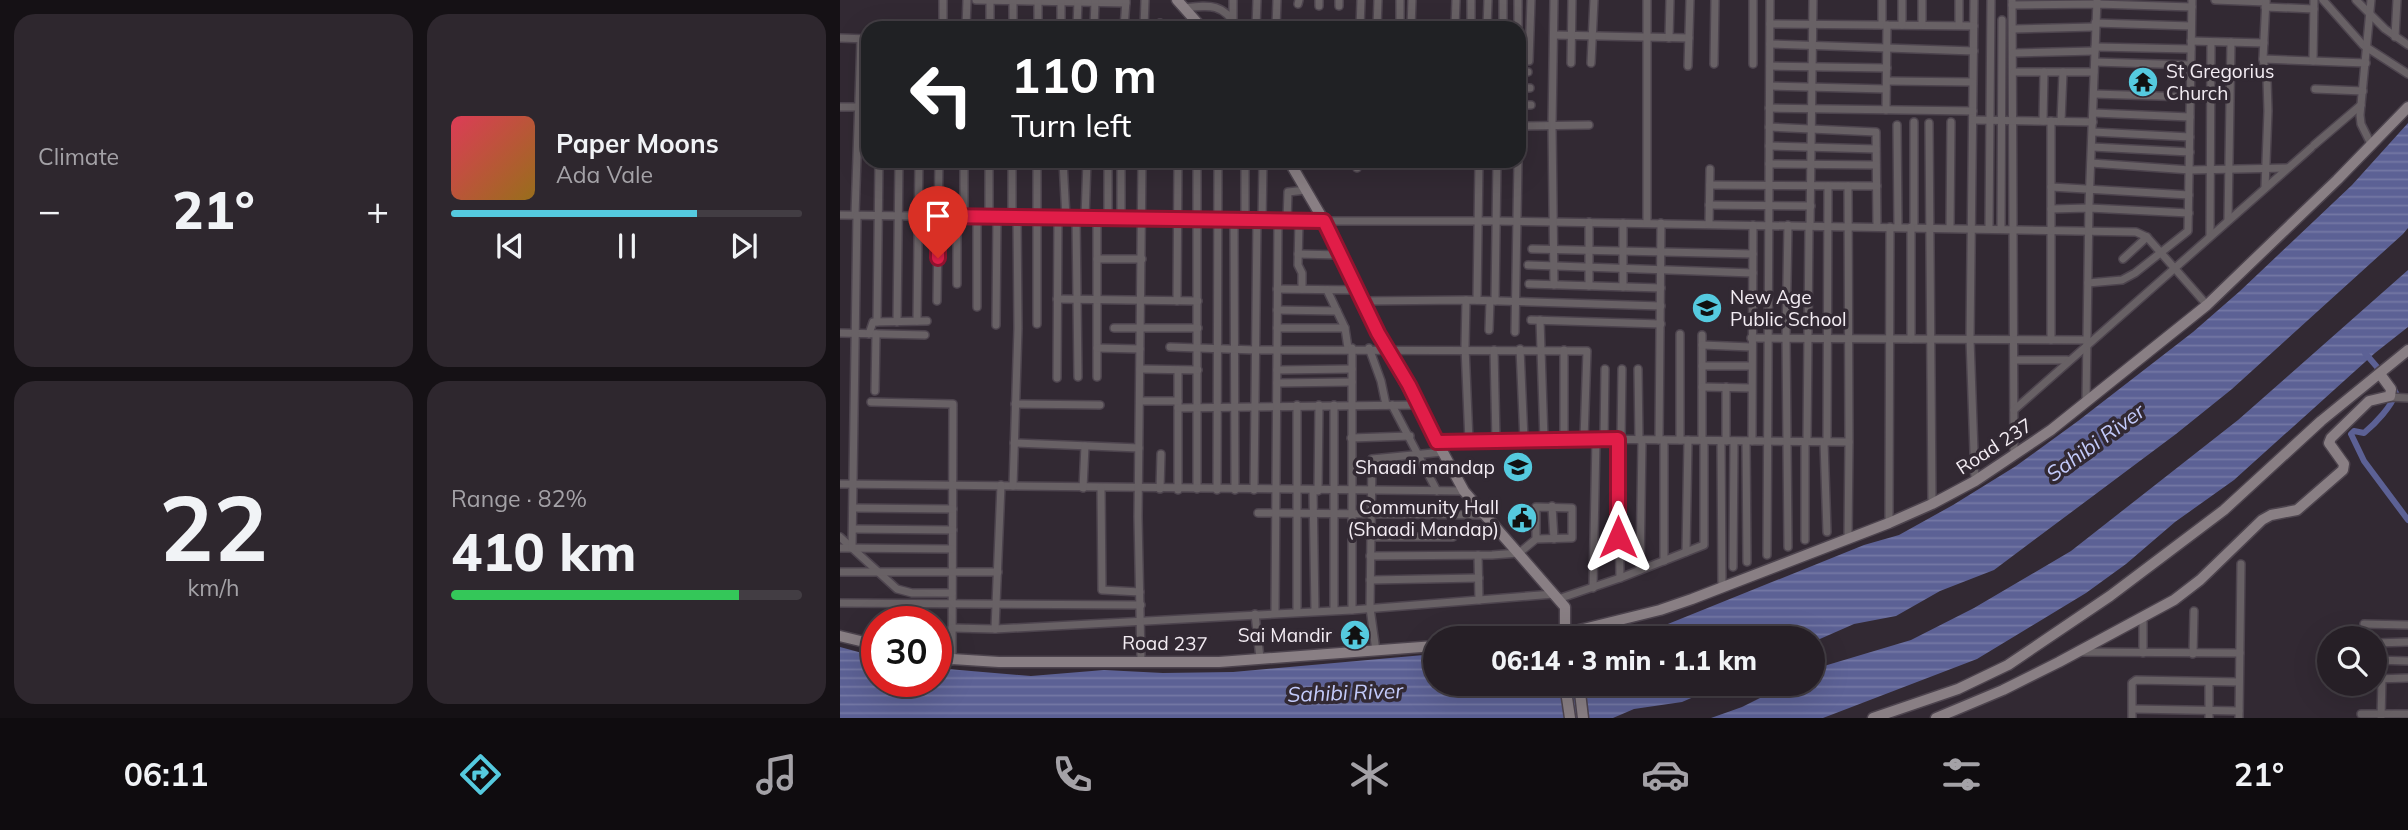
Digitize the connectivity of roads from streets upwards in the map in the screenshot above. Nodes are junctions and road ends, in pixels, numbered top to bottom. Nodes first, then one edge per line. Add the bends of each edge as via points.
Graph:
1 (943, 0) edge
2 (967, 0) edge
3 (976, 0) edge
4 (990, 0) edge
5 (1145, 0) edge
6 (1233, 0) edge
7 (1257, 0) edge
8 (1277, 0) edge
9 (1361, 0) edge
10 (1378, 0) edge
11 (1400, 0) edge
12 (1412, 0) edge
13 (1456, 0) edge
14 (1471, 0) edge
15 (1488, 0) edge
16 (1503, 0) edge
17 (1518, 0) edge
18 (1531, 0) edge
19 (1555, 0) edge
20 (1572, 0) edge
21 (1594, 0) edge
22 (1647, 0) edge
23 (1670, 0) edge
24 (1690, 0) edge
25 (1714, 0) edge
26 (1752, 0) edge
27 (1770, 0) edge
28 (1813, 0) edge
29 (1882, 0) edge
30 (1902, 0) edge
31 (1922, 0) edge
32 (1959, 0) edge
33 (1975, 0) edge
34 (1991, 0) edge
35 (2214, 0) edge
36 (2314, 0) edge
37 (2323, 0) edge
38 (2357, 0) edge
39 (2371, 0) edge
40 (2397, 0) edge
41 (1013, 1) edge
42 (1038, 1) edge
43 (1061, 1) edge
44 (1078, 1) edge
45 (1095, 1) edge
46 (1126, 1) edge
47 (2051, 2) edge
48 (2097, 2) edge
49 (2012, 3) edge
50 (2192, 3) edge
51 (2265, 3) edge
52 (1181, 4) edge
53 (2314, 9) junction
54 (2370, 16) junction
55 (1233, 20) joint
56 (2002, 20) dead end
57 (943, 21) edge
58 (966, 21) edge
59 (990, 21) edge
60 (1013, 21) edge
61 (1038, 21) edge
62 (1062, 21) edge
63 (1077, 21) edge
64 (1094, 21) edge
65 (1125, 21) edge
66 (1144, 21) edge
67 (1196, 21) edge
68 (1256, 21) edge
69 (1276, 21) edge
70 (1360, 21) edge
71 (1377, 21) edge
72 (1399, 21) edge
73 (1411, 21) edge
74 (1455, 21) edge
75 (1471, 21) edge
76 (1487, 21) edge
77 (1503, 21) edge
78 (1518, 21) edge
79 (1770, 24) junction
80 (1812, 24) junction
81 (1885, 25) junction
82 (1902, 25) junction
83 (1922, 25) junction
84 (1959, 25) junction
85 (2095, 25) junction
86 (1974, 26) junction
87 (2191, 26) junction
88 (2013, 29) junction
89 (1554, 35) junction
90 (1571, 35) junction
91 (1592, 35) junction
92 (1647, 37) junction
93 (2395, 37) junction
94 (840, 38) edge
95 (861, 38) edge
96 (1669, 38) junction
97 (1689, 38) junction
98 (2211, 42) junction
99 (2231, 42) junction
100 (2264, 43) junction
101 (1770, 44) junction
102 (2191, 45) junction
103 (1812, 46) junction
104 (2408, 46) edge
105 (1886, 48) junction
106 (2367, 48) junction
107 (2095, 49) junction
108 (1974, 51) junction
109 (2013, 52) junction
110 (2263, 59) junction
111 (1529, 61) dead end
112 (2313, 61) junction
113 (2095, 62) junction
114 (1571, 63) dead end
115 (1591, 63) dead end
116 (2366, 63) junction
117 (1714, 64) dead end
118 (1753, 64) dead end
119 (1688, 65) dead end
120 (2191, 65) junction
121 (1770, 66) junction
122 (1812, 66) junction
123 (1886, 68) junction
124 (2014, 72) junction
125 (2044, 72) junction
126 (2063, 72) junction
127 (2094, 72) junction
128 (2408, 74) edge
129 (1972, 82) junction
130 (1886, 85) junction
131 (1770, 86) junction
132 (1812, 87) junction
133 (1526, 88) edge
134 (1530, 88) dead end
135 (2315, 89) dead end
136 (2363, 91) junction
137 (2094, 94) junction
138 (2190, 97) junction
139 (861, 99) edge
140 (1526, 105) edge
141 (1531, 105) dead end
142 (2361, 105) junction
143 (840, 107) edge
144 (859, 107) junction
145 (2408, 107) edge
146 (1769, 108) junction
147 (1811, 108) junction
148 (1886, 110) junction
149 (1973, 111) junction
150 (2094, 113) junction
151 (2190, 117) junction
152 (1973, 120) junction
153 (1989, 120) junction
154 (2001, 120) junction
155 (2014, 120) junction
156 (2047, 121) junction
157 (2062, 121) junction
158 (1914, 122) dead end
159 (1951, 122) dead end
160 (2093, 122) junction
161 (1929, 123) dead end
162 (1552, 125) junction
163 (1589, 125) dead end
164 (1897, 125) dead end
165 (1526, 126) edge
166 (1769, 127) junction
167 (1811, 129) junction
168 (2093, 132) junction
169 (2190, 137) junction
170 (2371, 144) junction
171 (1769, 146) junction
172 (1811, 147) junction
173 (2092, 147) junction
174 (1876, 149) junction
175 (2190, 152) junction
176 (2091, 163) junction
177 (1769, 164) junction
178 (1811, 164) junction
179 (1876, 165) junction
180 (879, 168) edge
181 (899, 168) edge
182 (919, 168) edge
183 (939, 168) edge
184 (963, 168) edge
185 (990, 168) edge
186 (1012, 168) edge
187 (1037, 168) edge
188 (1063, 168) edge
189 (1087, 168) edge
190 (1108, 168) edge
191 (1121, 168) edge
192 (1142, 168) edge
193 (1178, 168) edge
194 (1197, 168) edge
195 (1218, 168) edge
196 (1245, 168) edge
197 (1263, 168) edge
198 (1293, 168) edge
199 (1479, 168) edge
200 (1497, 168) edge
201 (1518, 168) edge
202 (2230, 168) junction
203 (2266, 168) junction
204 (2288, 168) junction
205 (1710, 169) dead end
206 (2209, 169) junction
207 (2190, 170) junction
208 (1710, 185) junction
209 (1770, 186) junction
210 (1811, 186) junction
211 (1828, 186) junction
212 (1847, 186) junction
213 (1877, 186) junction
214 (2051, 187) junction
215 (2265, 188) junction
216 (2090, 189) junction
217 (1306, 190) junction
218 (2189, 195) junction
219 (1709, 205) junction
220 (1769, 206) junction
221 (1811, 206) junction
222 (2090, 208) junction
223 (2051, 209) junction
224 (2189, 213) junction
225 (840, 215) edge
226 (856, 215) junction
227 (878, 216) junction
228 (898, 216) junction
229 (919, 216) junction
230 (938, 216) junction
231 (960, 216) junction
232 (976, 216) junction
233 (993, 217) junction
234 (1015, 217) junction
235 (1037, 217) junction
236 (1062, 217) junction
237 (1076, 218) junction
238 (1085, 218) junction
239 (1097, 218) junction
240 (1108, 219) junction
241 (1121, 219) junction
242 (1143, 219) junction
243 (1178, 219) junction
244 (1198, 219) junction
245 (1218, 219) junction
246 (1234, 220) junction
247 (1245, 220) junction
248 (1478, 220) junction
249 (2228, 220) junction
250 (1260, 221) junction
251 (1282, 221) junction
252 (1299, 221) junction
253 (1324, 221) junction
254 (1496, 221) junction
255 (1516, 221) junction
256 (1553, 222) junction
257 (1589, 222) junction
258 (1623, 223) junction
259 (1647, 223) junction
260 (1661, 223) junction
261 (1709, 224) junction
262 (1753, 225) junction
263 (1769, 225) junction
264 (1788, 225) junction
265 (1810, 226) junction
266 (1828, 226) junction
267 (1848, 226) junction
268 (1877, 227) junction
269 (1894, 227) junction
270 (1913, 227) junction
271 (1929, 228) junction
272 (1950, 228) junction
273 (1989, 228) junction
274 (1973, 229) junction
275 (2001, 229) junction
276 (2013, 229) junction
277 (2051, 229) junction
278 (2089, 230) junction
279 (2210, 236) junction
280 (2147, 237) junction
281 (1532, 249) dead end
282 (1553, 250) junction
283 (1589, 252) junction
284 (2160, 252) junction
285 (1623, 253) junction
286 (1660, 253) junction
287 (1298, 254) junction
288 (1753, 254) junction
289 (1340, 255) junction
290 (1097, 259) junction
291 (1142, 259) junction
292 (2123, 259) dead end
293 (1528, 265) dead end
294 (1554, 266) junction
295 (1589, 267) junction
296 (2174, 267) junction
297 (1623, 268) junction
298 (1661, 269) junction
299 (1753, 273) junction
300 (2088, 283) junction
301 (957, 284) dead end
302 (1529, 284) dead end
303 (1554, 285) junction
304 (1589, 286) junction
305 (1623, 287) junction
306 (1661, 288) junction
307 (1277, 289) junction
308 (1302, 289) junction
309 (1327, 290) junction
310 (1356, 290) junction
311 (1057, 299) junction
312 (1076, 300) junction
313 (1097, 300) junction
314 (1466, 300) junction
315 (1477, 300) junction
316 (937, 301) dead end
317 (1141, 301) junction
318 (1177, 301) junction
319 (1198, 301) junction
320 (1362, 301) junction
321 (1492, 301) junction
322 (1515, 301) junction
323 (2207, 305) junction
324 (1661, 306) junction
325 (977, 307) dead end
326 (1277, 310) junction
327 (1337, 311) junction
328 (917, 321) junction
329 (926, 321) dead end
330 (877, 322) junction
331 (897, 322) junction
332 (1037, 324) dead end
333 (1661, 324) junction
334 (996, 325) dead end
335 (1114, 328) dead end
336 (1141, 328) junction
337 (1198, 328) junction
338 (1277, 328) junction
339 (1345, 328) junction
340 (1489, 330) dead end
341 (1515, 332) dead end
342 (840, 333) edge
343 (855, 333) junction
344 (873, 334) junction
345 (1680, 334) dead end
346 (925, 335) dead end
347 (1702, 335) dead end
348 (1769, 338) junction
349 (1786, 338) junction
350 (1808, 338) junction
351 (1828, 338) junction
352 (1847, 338) junction
353 (1889, 339) junction
354 (1911, 339) junction
355 (1931, 339) junction
356 (1970, 339) junction
357 (2014, 339) junction
358 (2051, 340) junction
359 (2087, 342) junction
360 (1751, 343) junction
361 (1702, 345) junction
362 (1170, 347) dead end
363 (1198, 347) junction
364 (1097, 348) junction
365 (1219, 348) junction
366 (1350, 348) junction
367 (1369, 348) junction
368 (1140, 349) junction
369 (1234, 349) junction
370 (1255, 349) junction
371 (1277, 349) junction
372 (1388, 349) junction
373 (1465, 349) junction
374 (1494, 349) junction
375 (1520, 349) junction
376 (1540, 349) junction
377 (1564, 350) junction
378 (2408, 350) edge
379 (2014, 360) junction
380 (2067, 360) junction
381 (1702, 366) junction
382 (1751, 366) junction
383 (1140, 369) junction
384 (1352, 369) junction
385 (1605, 369) dead end
386 (1622, 369) dead end
387 (1638, 369) dead end
388 (1178, 370) junction
389 (1198, 370) junction
390 (1277, 370) junction
391 (2382, 372) junction
392 (1078, 377) dead end
393 (1097, 377) dead end
394 (1057, 378) dead end
395 (1352, 382) junction
396 (1277, 383) junction
397 (1702, 387) junction
398 (1726, 387) junction
399 (1751, 388) junction
400 (875, 391) dead end
401 (2389, 397) junction
402 (2408, 398) edge
403 (1140, 401) junction
404 (872, 402) dead end
405 (2086, 402) junction
406 (1016, 404) junction
407 (1178, 404) junction
408 (1100, 405) dead end
409 (1256, 405) junction
410 (1277, 405) junction
411 (1297, 405) junction
412 (1319, 405) junction
413 (1334, 405) junction
414 (1352, 405) junction
415 (1389, 405) junction
416 (1419, 405) junction
417 (1198, 407) junction
418 (1219, 407) junction
419 (1234, 407) junction
420 (2014, 410) junction
421 (1409, 436) junction
422 (1352, 438) junction
423 (1564, 439) junction
424 (1584, 439) junction
425 (1600, 439) junction
426 (1620, 439) junction
427 (1496, 440) junction
428 (1524, 440) junction
429 (1544, 440) junction
430 (1640, 440) junction
431 (1662, 440) junction
432 (1684, 440) junction
433 (1703, 440) junction
434 (1469, 441) junction
435 (1727, 441) junction
436 (1749, 441) junction
437 (1769, 441) junction
438 (1437, 442) junction
439 (1786, 442) junction
440 (1806, 442) junction
441 (1826, 442) junction
442 (1849, 442) junction
443 (1014, 443) junction
444 (1085, 446) junction
445 (1139, 448) junction
446 (1443, 452) junction
447 (1161, 454) dead end
448 (2014, 455) junction
449 (1420, 456) junction
450 (1975, 481) junction
451 (840, 484) edge
452 (853, 484) junction
453 (1001, 485) junction
454 (953, 486) junction
455 (1013, 486) junction
456 (1083, 488) junction
457 (1101, 488) junction
458 (1139, 489) junction
459 (1160, 489) junction
460 (1178, 489) junction
461 (1197, 489) junction
462 (1217, 489) junction
463 (1235, 491) junction
464 (1254, 491) junction
465 (1275, 491) junction
466 (1297, 491) junction
467 (1315, 491) junction
468 (1334, 491) junction
469 (1351, 491) junction
470 (1437, 491) junction
471 (1464, 491) junction
472 (1370, 492) junction
473 (1932, 504) junction
474 (1552, 506) junction
475 (853, 508) junction
476 (953, 509) junction
477 (1258, 513) dead end
478 (1275, 514) junction
479 (1297, 514) junction
480 (1314, 514) junction
481 (1334, 514) junction
482 (1352, 514) junction
483 (1484, 514) junction
484 (1370, 515) junction
485 (1889, 523) junction
486 (853, 529) junction
487 (953, 530) junction
488 (1827, 532) dead end
489 (840, 537) edge
490 (1370, 537) junction
491 (1453, 537) dead end
492 (1536, 539) junction
493 (1554, 539) junction
494 (1805, 540) dead end
495 (1848, 540) junction
496 (1788, 547) dead end
497 (840, 548) edge
498 (852, 548) junction
499 (953, 549) junction
500 (1686, 552) junction
501 (1519, 553) junction
502 (1478, 555) junction
503 (1767, 555) dead end
504 (1370, 556) junction
505 (1664, 561) junction
506 (1746, 562) dead end
507 (2241, 564) dead end
508 (1733, 567) dead end
509 (1640, 570) junction
510 (840, 572) edge
511 (879, 572) junction
512 (951, 572) junction
513 (998, 572) junction
514 (1479, 578) junction
515 (1620, 578) junction
516 (1370, 580) junction
517 (1722, 587) junction
518 (1593, 588) junction
519 (1102, 590) junction
520 (1140, 592) junction
521 (952, 593) junction
522 (1556, 597) junction
523 (1479, 600) junction
524 (840, 603) edge
525 (953, 604) junction
526 (996, 605) junction
527 (1102, 605) junction
528 (1141, 605) junction
529 (1370, 608) junction
530 (1334, 610) junction
531 (1352, 610) junction
532 (1315, 611) junction
533 (2194, 611) dead end
534 (1297, 612) junction
535 (1275, 613) junction
536 (1255, 614) junction
537 (2143, 617) junction
538 (1141, 620) junction
539 (1565, 624) edge
540 (2364, 624) dead end
541 (2408, 625) edge
542 (1594, 626) edge
543 (953, 628) junction
544 (995, 629) junction
545 (840, 636) edge
546 (861, 641) edge
547 (2408, 642) edge
548 (2387, 643) edge
549 (1423, 647) edge
550 (1376, 651) junction
551 (2075, 652) junction
552 (2143, 653) junction
553 (2240, 653) junction
554 (2193, 654) junction
555 (1260, 658) junction
556 (1141, 660) junction
557 (2387, 660) edge
558 (952, 661) joint
559 (2408, 661) edge
560 (2408, 678) edge
561 (2387, 679) edge
562 (2239, 682) junction
563 (2209, 683) junction
564 (1567, 696) edge
565 (1580, 696) edge
566 (2379, 696) edge
567 (2133, 709) junction
568 (2209, 714) edge
569 (2239, 714) edge
570 (2361, 714) dead end
571 (2408, 714) edge
572 (2381, 716) edge
573 (2398, 716) edge
574 (1570, 718) edge
575 (1583, 718) edge
576 (1873, 718) edge
577 (1936, 718) edge
578 (2132, 718) edge

1 - 57 street
2 - 58 street
3 - 4 street
4 - 41 street
4 - 59 street
5 - 66 street
6 - 55 street
7 - 68 street
8 - 69 street
9 - 70 street
10 - 71 street
11 - 72 street
12 - 73 street
13 - 74 street
14 - 75 street
15 - 76 street
16 - 77 street
17 - 78 street
18 - 111 street
19 - 89 street
20 - 90 street
21 - 91 street
22 - 92 street
23 - 96 street
24 - 97 street
25 - 117 street
26 - 118 street
27 - 79 street
28 - 80 street
29 - 81 street
30 - 82 street
31 - 83 street
32 - 84 street
33 - 86 street
34 - 153 street
35 - 51 street
36 - 53 street
37 - 106 street
38 - 54 street
39 - 54 street
40 - 93 street
41 - 42 street
41 - 60 street
42 - 43 street
42 - 61 street
43 - 44 street
43 - 62 street
44 - 45 street
44 - 63 street
45 - 46 street
45 - 64 street
46 - 65 street
47 - 48 street
47 - 49 street
48 - 50 street
48 - 85 street
49 - 88 street
50 - 87 street
51 - 53 street
51 - 100 street
52 - 55 street via 1219,7
52 - 67 street
53 - 112 street
54 - 93 street
54 - 106 street
56 - 154 street
79 - 80 street
79 - 101 street
80 - 81 street
80 - 103 street
81 - 82 street
81 - 105 street
82 - 83 street
83 - 84 street
84 - 86 street
85 - 87 street
85 - 88 street
85 - 107 street
86 - 108 street
87 - 102 street
88 - 109 street
89 - 90 street
89 - 162 street
90 - 91 street
90 - 114 street
91 - 92 street
91 - 115 street
92 - 96 street
92 - 259 street
93 - 104 street
94 - 95 street
96 - 97 street
97 - 119 street
98 - 99 street
98 - 102 street
98 - 206 street
99 - 100 street
99 - 202 street
100 - 110 street
101 - 103 street
101 - 121 street
102 - 107 street
102 - 120 street
103 - 105 street
103 - 122 street
105 - 108 street
105 - 123 street
106 - 116 street
106 - 128 street
107 - 109 street
107 - 113 street
108 - 129 street
109 - 124 street
110 - 112 street
110 - 203 street via 2268,92
112 - 116 street
113 - 120 street
113 - 127 street
116 - 136 street
120 - 138 street
121 - 122 street
121 - 131 street
122 - 123 street
122 - 132 street
123 - 130 street
124 - 125 street
124 - 155 street
125 - 126 street
125 - 156 street
126 - 127 street
126 - 157 street
127 - 137 street
129 - 130 street
129 - 149 street
130 - 132 street
130 - 148 street
131 - 132 street
131 - 146 street
132 - 147 street
133 - 134 street
135 - 136 street
136 - 142 street
137 - 138 street
137 - 150 street
138 - 151 street
139 - 144 street
140 - 141 street
142 - 170 street via 2360,121
142 - 204 street
143 - 144 street
144 - 226 street
145 - 170 street, Road 237
146 - 147 street
146 - 166 street
147 - 148 street
147 - 167 street
148 - 149 street
149 - 152 street
150 - 151 street
150 - 160 street
151 - 169 street
152 - 153 street
152 - 274 street
153 - 154 street
153 - 273 street
154 - 155 street
154 - 275 street
155 - 156 street
155 - 276 street
156 - 157 street
156 - 214 street
157 - 160 street
158 - 270 street
159 - 272 street
160 - 168 street
161 - 271 street
162 - 163 street
162 - 165 street
162 - 256 street
164 - 269 street
166 - 167 street
166 - 171 street
167 - 172 street
167 - 174 street via 1876,132
168 - 169 street
168 - 173 street
169 - 175 street
170 - 323 street, Road 237
171 - 172 street
171 - 177 street
172 - 174 street
172 - 178 street
173 - 175 street
173 - 176 street
174 - 179 street
175 - 207 street
176 - 207 street
176 - 216 street
177 - 178 street
177 - 209 street
178 - 179 street
178 - 210 street
179 - 213 street
180 - 227 street
181 - 228 street
182 - 229 street
183 - 230 street
184 - 231 street
185 - 233 street
186 - 234 street
187 - 235 street
188 - 236 street
189 - 238 street
190 - 240 street
191 - 241 street
192 - 242 street
193 - 243 street
194 - 244 street
195 - 245 street
196 - 247 street
197 - 250 street
198 - 217 street
199 - 248 street
200 - 254 street
201 - 255 street
202 - 203 street
202 - 206 street
202 - 249 street
203 - 204 street
203 - 215 street
204 - 215 street
205 - 208 street
206 - 207 street
206 - 279 street
207 - 218 street
208 - 209 street
208 - 219 street
209 - 210 street
209 - 220 street
210 - 211 street
210 - 221 street
211 - 212 street
211 - 266 street
212 - 213 street
212 - 267 street
213 - 268 street
214 - 216 street
214 - 223 street
215 - 249 street
216 - 218 street
216 - 222 street
217 - 251 street via 1287,194
217 - 253 street
218 - 224 street
219 - 220 street
219 - 261 street
220 - 221 street
220 - 263 street
221 - 265 street
222 - 223 street
222 - 224 street
222 - 278 street
223 - 277 street
224 - 284 street via 2188,231
225 - 226 street
226 - 227 street
226 - 343 street
227 - 228 street
227 - 330 street
228 - 229 street
228 - 331 street
229 - 230 street
229 - 328 street
230 - 231 street
230 - 316 street
231 - 232 street
231 - 301 street
232 - 233 street
232 - 325 street
233 - 234 street
233 - 334 street
234 - 235 street
234 - 406 street
235 - 236 street
235 - 332 street
236 - 237 street
236 - 311 street
237 - 238 street
237 - 312 street
238 - 239 street
239 - 240 street
239 - 290 street
240 - 241 street
241 - 242 street
242 - 243 street
242 - 291 street
243 - 244 street
243 - 318 street
244 - 245 street
244 - 319 street
245 - 246 street
245 - 365 street
246 - 247 street
246 - 369 street
247 - 250 street
248 - 253 street
248 - 254 street
248 - 315 street
249 - 279 street
250 - 251 street
250 - 370 street
251 - 252 street
251 - 307 street
252 - 253 street
252 - 287 street
253 - 289 street
254 - 255 street
254 - 321 street
255 - 256 street
255 - 322 street
256 - 257 street
256 - 282 street
257 - 258 street
257 - 283 street
258 - 259 street
258 - 285 street
259 - 260 street
260 - 261 street
260 - 286 street
261 - 262 street
262 - 263 street
262 - 288 street
263 - 264 street
263 - 348 street
264 - 265 street
264 - 349 street
265 - 266 street
265 - 350 street
266 - 267 street
266 - 351 street
267 - 268 street
267 - 352 street
268 - 269 street
269 - 270 street
269 - 353 street
270 - 271 street
270 - 354 street
271 - 272 street
271 - 355 street
272 - 274 street
273 - 274 street
273 - 275 street
274 - 356 street
275 - 276 street
276 - 277 street
276 - 357 street
277 - 278 street
277 - 358 street
278 - 280 street via 2136,232
278 - 300 street
279 - 296 street
280 - 284 street
280 - 292 street
281 - 282 street
282 - 283 street
282 - 294 street
283 - 285 street
283 - 295 street
284 - 296 street
284 - 300 street via 2122,280
285 - 286 street
285 - 297 street
286 - 288 street
286 - 298 street
287 - 289 street
287 - 308 street
288 - 299 street
289 - 310 street
290 - 291 street
290 - 313 street
291 - 317 street
293 - 294 street
294 - 295 street
294 - 303 street
295 - 297 street
295 - 304 street
296 - 323 street
296 - 359 street
297 - 298 street
297 - 305 street
298 - 299 street
298 - 306 street
299 - 360 street
300 - 359 street
302 - 303 street
303 - 304 street
304 - 305 street
305 - 306 street
306 - 324 street
307 - 308 street
307 - 326 street
308 - 309 street
309 - 310 street
309 - 327 street
310 - 320 street
311 - 312 street
311 - 394 street
312 - 313 street
312 - 392 street
313 - 317 street
313 - 364 street
314 - 315 street
314 - 320 street
314 - 373 street
315 - 321 street
317 - 318 street
317 - 336 street
318 - 319 street
319 - 337 street
320 - 372 street
321 - 322 street
321 - 340 street
322 - 324 street
322 - 341 street
323 - 405 street, Road 237
324 - 333 street
326 - 327 street
326 - 338 street
327 - 339 street
328 - 329 street
328 - 331 street
330 - 331 street
330 - 344 street via 870,323
333 - 376 street via 1536,320
333 - 431 street
335 - 336 street
336 - 337 street
336 - 368 street
337 - 363 street
338 - 339 street
338 - 371 street
339 - 366 street
342 - 343 street
343 - 344 street
343 - 452 street
344 - 346 street
344 - 400 street
345 - 432 street
347 - 361 street
348 - 349 street
348 - 360 street
348 - 437 street
349 - 350 street
349 - 439 street
350 - 351 street
350 - 440 street
351 - 352 street
351 - 441 street
352 - 353 street
352 - 442 street
353 - 354 street
353 - 485 street
354 - 355 street
355 - 356 street
355 - 473 street
356 - 357 street
356 - 450 street
357 - 358 street
357 - 379 street
358 - 359 street
359 - 380 street
359 - 405 street
360 - 361 street
360 - 382 street
361 - 381 street
362 - 363 street
363 - 365 street
363 - 389 street
364 - 368 street
364 - 393 street
365 - 369 street
365 - 418 street
366 - 367 street
366 - 371 street
366 - 384 street
367 - 372 street
367 - 415 street
368 - 383 street
369 - 370 street
369 - 419 street
370 - 371 street
370 - 409 street
371 - 390 street
372 - 373 street
372 - 416 street
373 - 374 street
373 - 434 street
374 - 375 street
374 - 427 street
375 - 376 street
375 - 428 street
376 - 377 street
376 - 429 street
377 - 423 street
377 - 424 street via 1587,351
378 - 391 street
379 - 380 street
379 - 420 street
380 - 420 street
381 - 382 street
381 - 397 street
382 - 399 street
383 - 388 street
383 - 403 street
384 - 390 street
384 - 395 street
385 - 425 street
386 - 426 street
387 - 430 street
388 - 389 street
388 - 407 street
389 - 417 street
390 - 396 street
391 - 401 street via 2391,389
391 - 576 street via 2224,510 2029,652 1958,688
395 - 396 street
395 - 414 street
396 - 410 street
397 - 398 street
397 - 433 street
398 - 399 street
398 - 435 street
399 - 436 street
401 - 402 street
401 - 537 street via 2370,401 2331,438 2344,464 2342,473 2297,510 2262,520 2190,589
403 - 407 street
403 - 445 street
404 - 454 street via 953,404
405 - 448 street, Road 237
406 - 408 street
406 - 443 street
407 - 417 street
407 - 460 street
409 - 410 street
409 - 419 street
409 - 464 street
410 - 411 street
410 - 465 street
411 - 412 street
411 - 466 street
412 - 413 street
412 - 467 street
413 - 414 street
413 - 468 street
414 - 415 street
414 - 422 street
415 - 416 street
415 - 421 street
416 - 438 street
417 - 418 street
417 - 461 street
418 - 419 street
418 - 462 street
419 - 463 street
420 - 448 street
421 - 422 street
421 - 449 street
422 - 469 street
423 - 424 street
423 - 429 street
424 - 425 street
425 - 426 street
425 - 518 street
426 - 430 street
426 - 515 street
427 - 428 street
427 - 434 street
428 - 429 street
430 - 431 street
430 - 509 street
431 - 432 street
431 - 505 street
432 - 433 street
432 - 500 street
433 - 435 street
433 - 500 street via 1704,545
434 - 438 street
435 - 436 street
435 - 508 street
435 - 517 street
436 - 437 street
436 - 506 street
437 - 439 street
437 - 503 street
438 - 446 street
439 - 440 street
439 - 496 street
440 - 441 street
440 - 494 street
441 - 442 street
441 - 488 street
442 - 495 street
443 - 444 street
443 - 455 street
444 - 445 street
444 - 456 street
445 - 458 street
446 - 449 street
446 - 471 street
447 - 459 street
448 - 450 street, Road 237
449 - 470 street
449 - 472 street via 1372,459
450 - 473 street, Road 237
451 - 452 street
452 - 454 street
452 - 475 street
453 - 454 street
453 - 455 street
453 - 513 street
454 - 476 street
455 - 456 street
456 - 457 street
457 - 458 street
457 - 519 street
458 - 459 street
458 - 520 street
459 - 460 street
460 - 461 street
461 - 462 street
462 - 463 street
463 - 464 street
464 - 465 street
465 - 466 street
465 - 478 street
466 - 467 street
466 - 479 street
467 - 468 street
467 - 480 street
468 - 469 street
468 - 481 street
469 - 472 street
469 - 482 street
470 - 471 street
470 - 472 street
471 - 483 street
472 - 484 street
473 - 485 street, Road 237
474 - 492 street via 1535,509
474 - 493 street
474 - 493 street via 1572,509 1572,538
475 - 476 street
475 - 486 street
476 - 487 street
477 - 478 street
478 - 479 street
478 - 535 street
479 - 480 street
479 - 534 street
480 - 481 street
480 - 532 street
481 - 482 street
481 - 530 street
482 - 484 street
482 - 531 street
483 - 484 street
483 - 501 street
484 - 490 street
485 - 495 street, Road 237
486 - 487 street
486 - 498 street
487 - 499 street
489 - 498 street
490 - 491 street
490 - 504 street
492 - 493 street
492 - 501 street
495 - 517 street, Road 237
497 - 498 street
498 - 499 street
498 - 511 street
499 - 512 street
500 - 505 street
501 - 502 street
501 - 522 street
502 - 504 street
502 - 514 street
504 - 516 street
505 - 509 street
507 - 553 street
509 - 515 street
510 - 511 street
511 - 512 street
511 - 521 street via 904,592
512 - 513 street
512 - 521 street
513 - 526 street
514 - 516 street
514 - 523 street
515 - 518 street
516 - 529 street
517 - 542 street, Road 237 via 1660,610
518 - 522 street
519 - 520 street
519 - 527 street
520 - 528 street
521 - 525 street
522 - 523 street
522 - 539 street via 1566,611
523 - 529 street
524 - 525 street
525 - 526 street
525 - 543 street
526 - 527 street
526 - 544 street
527 - 528 street
528 - 538 street
529 - 531 street
529 - 550 street
530 - 531 street
530 - 532 street
532 - 534 street
533 - 554 street
534 - 535 street
535 - 536 street
536 - 538 street
536 - 555 street
537 - 551 street
537 - 552 street
538 - 544 street
538 - 556 street
540 - 541 street
543 - 544 street
543 - 558 street
545 - 546 street
547 - 548 street
549 - 550 street, Road 237
550 - 555 street, Road 237
551 - 552 street
551 - 577 street
552 - 554 street
553 - 554 street
553 - 562 street
555 - 556 street, Road 237
556 - 558 street, Road 237
557 - 559 street
560 - 561 street
562 - 563 street
562 - 569 street
563 - 567 street via 2136,680 2132,683
563 - 568 street
564 - 574 street
565 - 575 street
566 - 572 street
567 - 568 street
567 - 578 street
568 - 569 street
570 - 572 street
571 - 573 street
572 - 573 street

